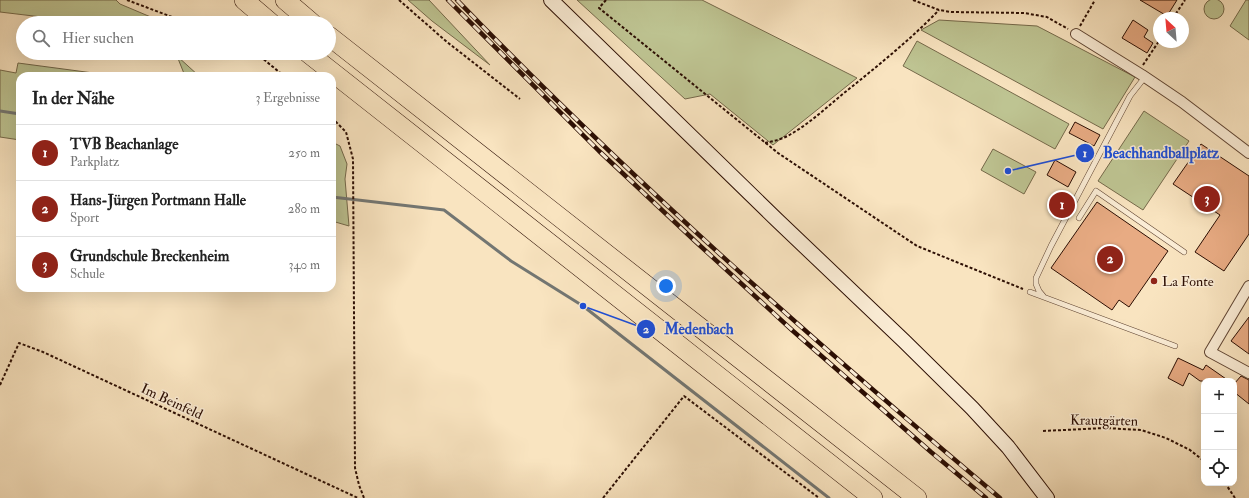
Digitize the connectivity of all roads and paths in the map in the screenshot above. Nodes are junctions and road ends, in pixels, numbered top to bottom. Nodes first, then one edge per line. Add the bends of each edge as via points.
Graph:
1 (127, 0) edge
2 (244, 0) edge
3 (284, 0) edge
4 (398, 0) edge
5 (551, 0) edge
6 (606, 0) edge
7 (913, 0) edge
8 (1095, 0) edge
9 (1185, 0) edge
10 (939, 10) junction
11 (1178, 12) edge
12 (169, 16) edge
13 (263, 16) edge
14 (303, 16) edge
15 (1076, 34) junction
16 (336, 42) edge
17 (1156, 48) edge
18 (265, 60) edge
19 (317, 60) edge
20 (279, 72) edge
21 (332, 72) edge
22 (336, 75) edge
23 (1142, 75) junction
24 (520, 99) dead end
25 (336, 122) edge
26 (765, 143) junction
27 (1249, 153) edge
28 (1079, 218) dead end
29 (1184, 252) dead end
30 (1249, 286) edge
31 (1030, 292) joint
32 (1044, 297) junction
33 (1175, 346) dead end
34 (1249, 373) edge
35 (0, 385) edge
36 (1043, 431) dead end
37 (1201, 459) edge
38 (1227, 486) edge
39 (358, 498) edge
40 (364, 498) edge
41 (603, 498) edge
42 (819, 498) edge
43 (873, 498) edge
44 (917, 498) edge
45 (1047, 498) edge
46 (1235, 498) edge

1 - 12 path
2 - 13 highway
3 - 14 highway
4 - 24 path
5 - 45 main road via 972,408 1008,447
6 - 26 path via 599,8
7 - 10 path
8 - 15 path
9 - 11 path
10 - 15 path via 1024,13 1047,17
10 - 26 path via 924,26 812,119 791,134 777,141
15 - 23 street
16 - 44 highway
17 - 23 path
18 - 20 path
19 - 21 highway
22 - 43 highway
23 - 27 street
23 - 32 lane via 1036,278 1038,291
25 - 40 path via 346,132 353,159 355,468
26 - 31 path via 917,246
28 - 29 lane via 1096,191
30 - 34 street via 1210,352
31 - 32 lane
32 - 33 lane
35 - 39 path, Im Beinfeld via 19,343
36 - 37 path, Krautgärten via 1105,428 1141,430 1166,438
38 - 46 path
41 - 42 path via 684,396

